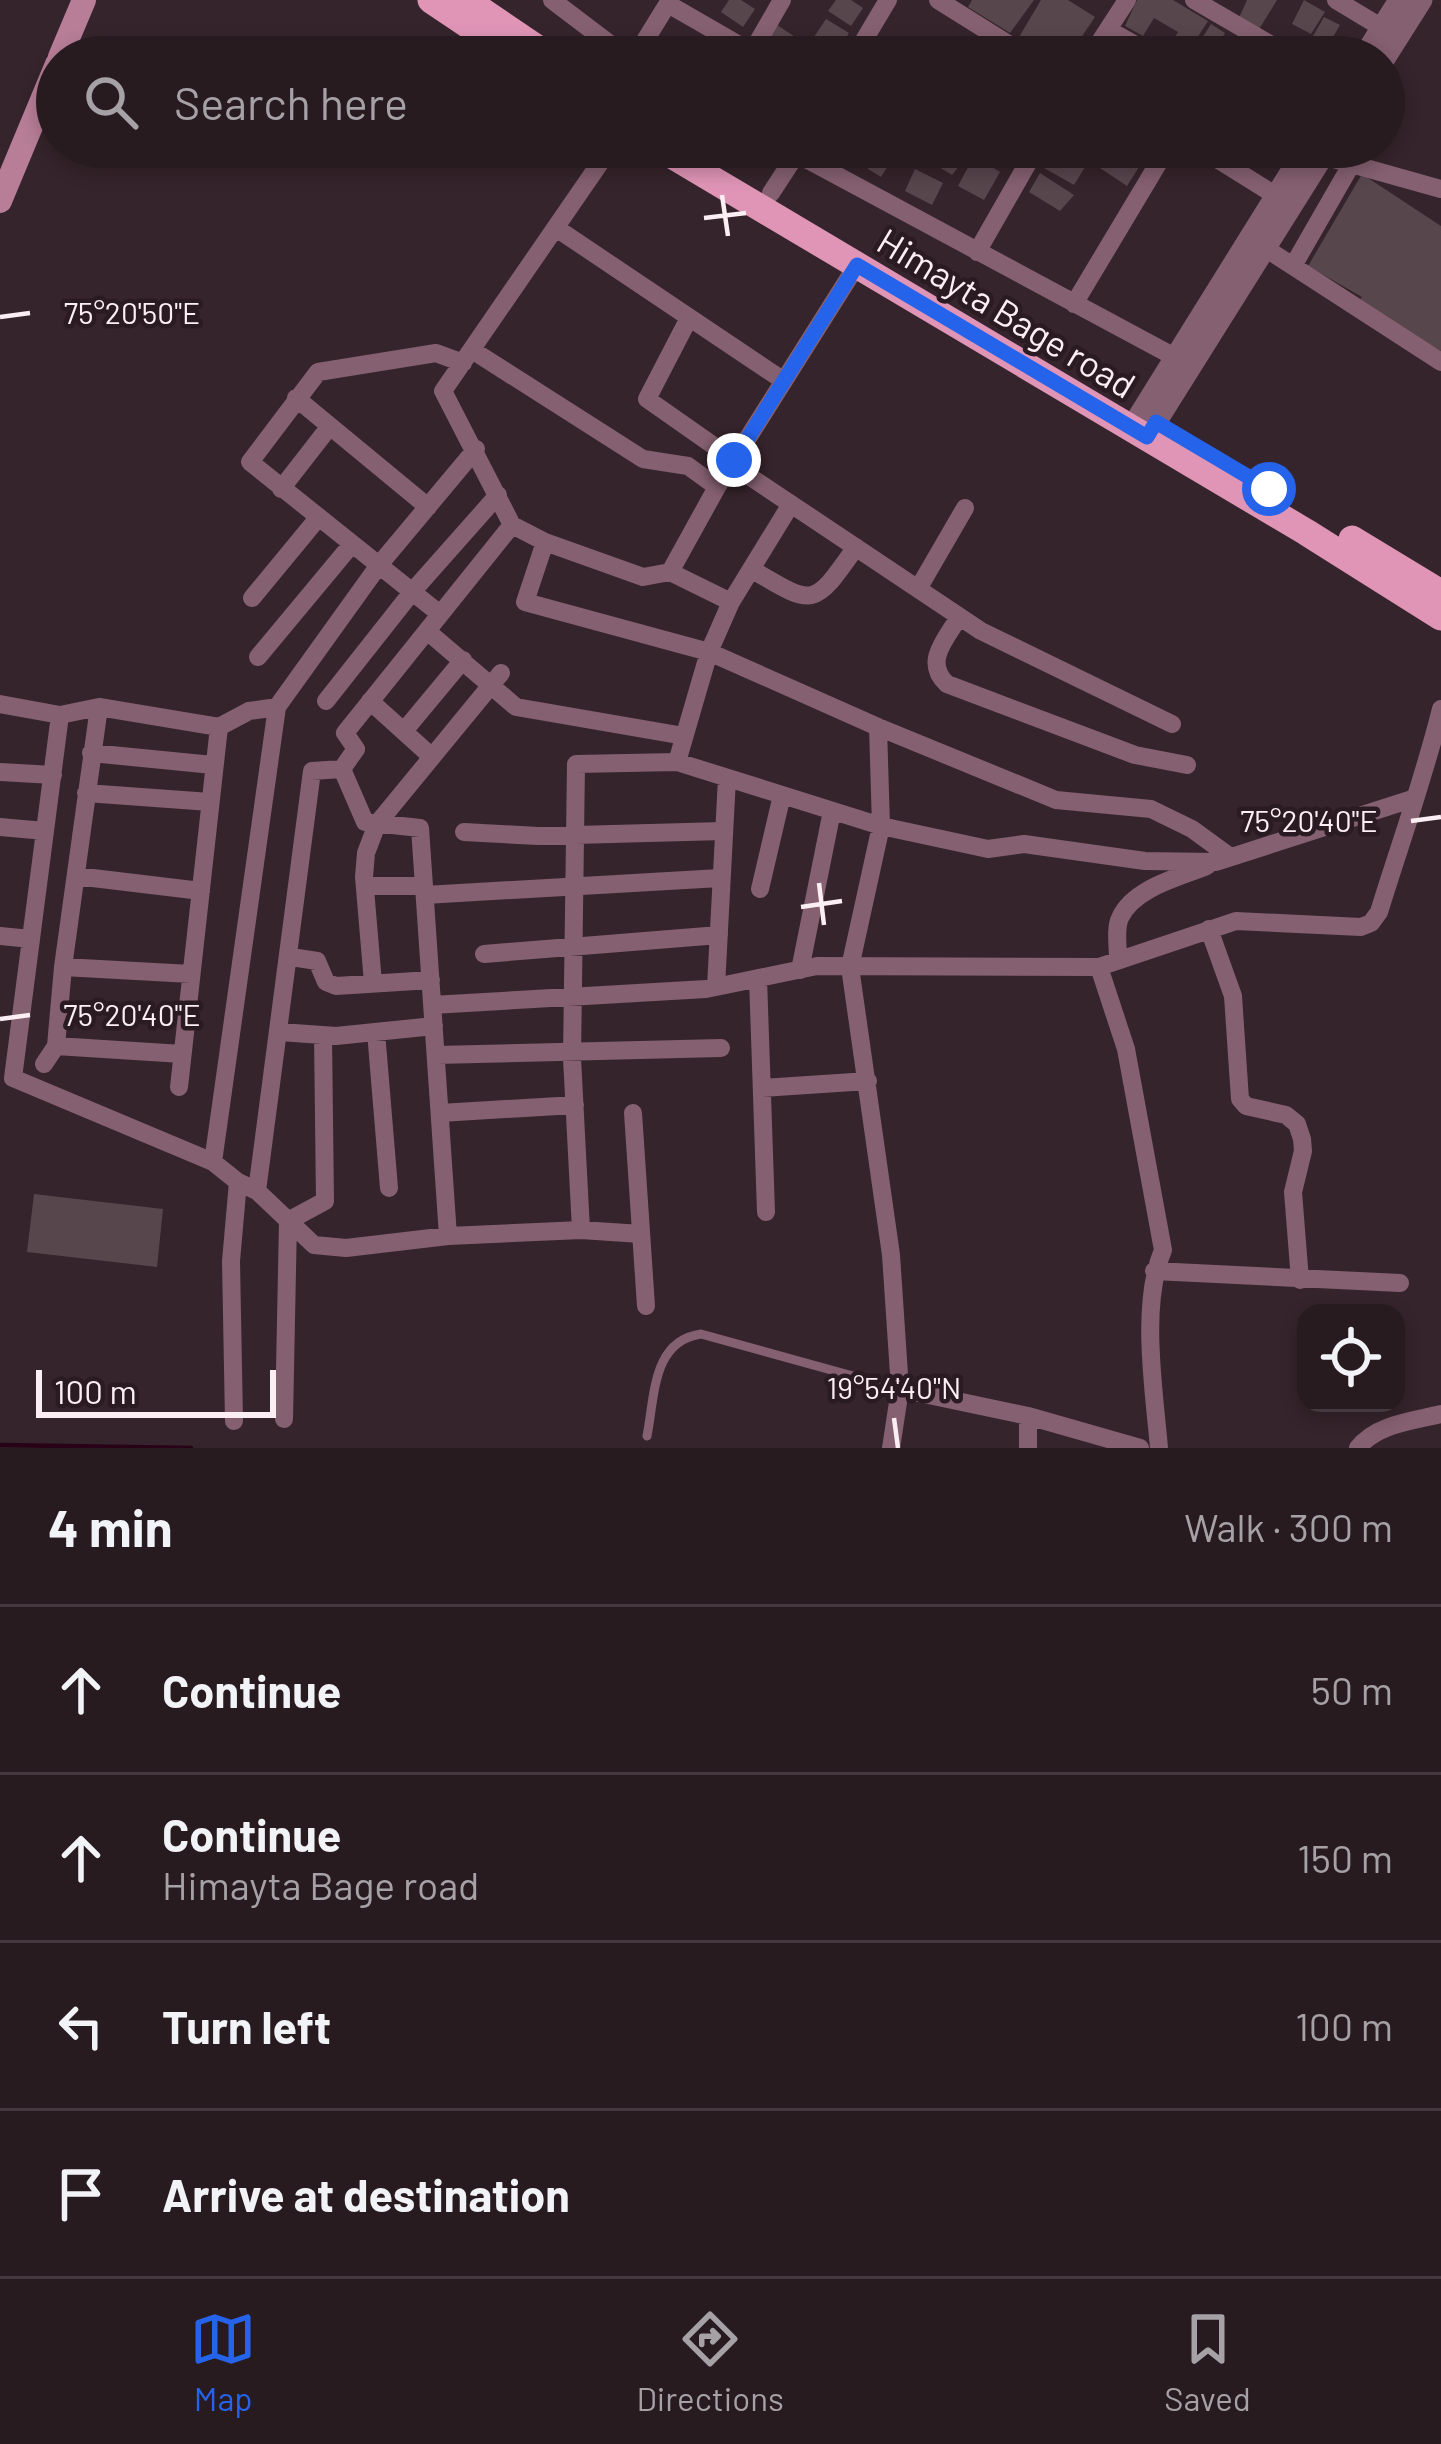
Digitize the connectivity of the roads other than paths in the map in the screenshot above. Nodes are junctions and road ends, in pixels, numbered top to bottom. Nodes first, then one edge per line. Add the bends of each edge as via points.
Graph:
1 (84, 0) edge
2 (431, 0) edge
3 (466, 0) edge
4 (552, 0) edge
5 (782, 0) edge
6 (888, 0) edge
7 (938, 0) edge
8 (1194, 0) edge
9 (1336, 0) edge
10 (1399, 0) edge
11 (1422, 0) edge
12 (669, 2) edge
13 (1121, 2) edge
14 (491, 16) edge
15 (1109, 30) junction
16 (1390, 32) junction
17 (69, 36) edge
18 (520, 36) edge
19 (602, 36) edge
20 (646, 36) edge
21 (725, 36) edge
22 (765, 36) edge
23 (867, 36) edge
24 (995, 36) edge
25 (1105, 36) edge
26 (1120, 36) edge
27 (1256, 36) edge
28 (1386, 36) edge
29 (1389, 36) edge
30 (36, 111) edge
31 (597, 168) edge
32 (693, 168) edge
33 (729, 168) edge
34 (787, 168) edge
35 (830, 168) edge
36 (1025, 168) edge
37 (1156, 168) edge
38 (1231, 168) edge
39 (1302, 168) edge
40 (1309, 168) edge
41 (1349, 168) edge
42 (1362, 168) edge
43 (3, 185) edge
44 (1441, 189) edge
45 (771, 193) junction
46 (1276, 196) junction
47 (556, 228) junction
48 (1265, 248) junction
49 (977, 252) junction
50 (857, 265) junction
51 (1294, 266) junction
52 (1075, 304) junction
53 (689, 318) junction
54 (467, 356) junction
55 (1182, 361) junction
56 (1441, 362) edge
57 (784, 381) junction
58 (296, 398) junction
59 (1144, 425) junction
60 (330, 426) junction
61 (476, 449) junction
62 (733, 462) junction
63 (717, 487) junction
64 (281, 489) junction
65 (498, 495) junction
66 (791, 504) junction
67 (428, 507) junction
68 (965, 508) dead end
69 (318, 518) junction
70 (512, 525) junction
71 (545, 542) junction
72 (352, 544) junction
73 (856, 548) junction
74 (379, 566) junction
75 (751, 569) junction
76 (670, 572) junction
77 (918, 589) junction
78 (412, 592) junction
79 (1441, 592) edge
80 (252, 598) dead end
81 (730, 602) junction
82 (440, 614) junction
83 (959, 616) junction
84 (1441, 617) edge
85 (427, 631) junction
86 (709, 652) junction
87 (258, 657) dead end
88 (463, 660) junction
89 (496, 679) junction
90 (326, 701) dead end
91 (370, 701) junction
92 (0, 704) edge
93 (99, 707) junction
94 (277, 707) junction
95 (1441, 709) edge
96 (60, 715) junction
97 (1172, 724) dead end
98 (219, 727) junction
99 (878, 727) junction
100 (404, 731) junction
101 (684, 736) junction
102 (92, 753) junction
103 (432, 757) junction
104 (677, 762) junction
105 (213, 765) junction
106 (1187, 765) dead end
107 (271, 767) junction
108 (342, 769) junction
109 (312, 771) junction
110 (0, 772) edge
111 (52, 775) junction
112 (727, 778) junction
113 (86, 793) junction
114 (782, 795) junction
115 (1415, 798) junction
116 (210, 802) junction
117 (832, 811) junction
118 (377, 824) junction
119 (0, 826) edge
120 (881, 826) junction
121 (45, 831) junction
122 (723, 831) junction
123 (464, 832) dead end
124 (575, 833) junction
125 (1223, 859) junction
126 (76, 876) junction
127 (720, 878) junction
128 (365, 886) junction
129 (574, 886) junction
130 (760, 890) dead end
131 (201, 891) junction
132 (424, 891) junction
133 (1209, 929) junction
134 (719, 935) junction
135 (0, 936) edge
136 (31, 939) junction
137 (574, 948) junction
138 (484, 954) dead end
139 (291, 957) junction
140 (1108, 962) junction
141 (63, 967) junction
142 (850, 967) junction
143 (800, 970) junction
144 (191, 974) junction
145 (758, 978) junction
146 (431, 980) junction
147 (373, 983) junction
148 (716, 987) junction
149 (0, 990) edge
150 (24, 994) junction
151 (573, 995) junction
152 (432, 1005) junction
153 (434, 1026) junction
154 (280, 1032) junction
155 (376, 1032) junction
156 (323, 1035) junction
157 (56, 1046) junction
158 (721, 1048) dead end
159 (572, 1051) junction
160 (182, 1054) junction
161 (436, 1054) junction
162 (44, 1064) dead end
163 (868, 1081) junction
164 (179, 1087) dead end
165 (762, 1088) junction
166 (574, 1105) junction
167 (440, 1113) junction
168 (633, 1113) dead end
169 (213, 1162) junction
170 (238, 1182) junction
171 (389, 1188) dead end
172 (257, 1191) junction
173 (766, 1212) dead end
174 (288, 1221) junction
175 (581, 1230) junction
176 (641, 1234) junction
177 (448, 1236) junction
178 (1154, 1270) junction
179 (1300, 1280) junction
180 (1400, 1283) dead end
181 (646, 1306) dead end
182 (900, 1389) junction
183 (1441, 1414) edge
184 (1028, 1416) junction
185 (284, 1419) dead end
186 (234, 1421) dead end
187 (647, 1436) dead end
188 (891, 1448) edge
189 (1028, 1448) edge
190 (1140, 1448) edge
191 (1159, 1448) edge
192 (1358, 1448) edge

1 - 17 main road
2 - 14 main road
3 - 14 main road
4 - 19 street
5 - 22 street
6 - 23 street
7 - 24 street
8 - 27 street
9 - 16 street
10 - 16 street
11 - 16 street
12 - 20 street
12 - 21 street
13 - 15 street
14 - 18 main road
15 - 25 street
15 - 26 street
16 - 28 street
16 - 29 street
30 - 43 main road
31 - 47 street
32 - 50 main road, Himayta Bage road
33 - 45 main road
34 - 45 street
35 - 49 street
36 - 49 street
37 - 52 street
38 - 46 street
39 - 46 street
40 - 48 street
41 - 51 street
42 - 44 street
45 - 59 main road
46 - 55 street
47 - 53 street
47 - 54 street
48 - 51 street
48 - 55 street
49 - 52 street
50 - 57 street
50 - 59 main road, Himayta Bage road
51 - 56 street
52 - 55 street
53 - 57 street
53 - 62 street via 647,398
54 - 58 street via 436,352 326,369
54 - 61 street via 443,391
54 - 63 street via 643,459 684,465
55 - 59 street
57 - 62 street
58 - 60 street
58 - 64 street via 250,462
59 - 79 main road
59 - 84 main road, Himayta Bage road
60 - 64 street
60 - 67 street
61 - 65 street
61 - 67 street
62 - 63 street
62 - 66 street
63 - 76 street
64 - 69 street
65 - 70 street
65 - 78 street
66 - 73 street
66 - 75 street
67 - 74 street
68 - 77 street
69 - 72 street
69 - 80 street
70 - 71 street
70 - 82 street
71 - 76 street via 643,577
71 - 86 street via 525,602
72 - 74 street
72 - 87 street
73 - 75 street via 813,597
73 - 77 street
74 - 78 street
74 - 94 street
75 - 81 street
76 - 81 street
77 - 83 street
78 - 82 street
78 - 90 street
81 - 86 street
82 - 85 street
83 - 97 street
83 - 106 street via 934,658 947,684 1135,755
85 - 88 street
85 - 91 street
86 - 99 street
86 - 101 street
88 - 89 street
88 - 100 street
89 - 101 street via 516,707
89 - 103 street
91 - 100 street
91 - 108 street via 345,733 356,749
92 - 96 street
93 - 96 street
93 - 98 street
93 - 102 street
94 - 98 street
94 - 107 street
95 - 115 street
96 - 111 street
98 - 105 street
99 - 120 street
99 - 125 street via 1056,800 1150,809 1192,829
100 - 103 street
101 - 104 street
102 - 105 street
102 - 113 street
103 - 118 street
104 - 112 street
104 - 124 street via 576,764
105 - 116 street
107 - 109 street
107 - 169 street
108 - 109 street
108 - 118 street via 364,822
109 - 139 street
110 - 111 street
111 - 121 street
112 - 114 street
112 - 122 street
113 - 116 street
113 - 126 street
114 - 117 street
114 - 130 street
115 - 125 street
115 - 133 street via 1371,923 1236,921
116 - 131 street
117 - 120 street
117 - 143 street
118 - 128 street via 365,854
118 - 132 street via 420,828
119 - 121 street
120 - 125 street via 988,849 1024,844 1144,861
120 - 142 street
121 - 136 street
122 - 124 street
122 - 127 street
123 - 124 street
124 - 129 street
125 - 140 street via 1130,904
126 - 131 street
126 - 141 street
127 - 129 street
127 - 134 street
128 - 132 street
128 - 147 street
129 - 132 street
129 - 137 street
131 - 144 street
132 - 146 street
133 - 140 street
133 - 179 street via 1234,996 1240,1099 1286,1115 1302,1139 1293,1192
134 - 137 street
134 - 148 street
135 - 136 street
136 - 150 street
137 - 138 street
137 - 151 street
139 - 147 street via 316,962 330,985
139 - 154 street
140 - 142 street
140 - 178 street via 1162,1250
141 - 144 street
141 - 157 street
142 - 143 street
142 - 163 street
143 - 145 street
144 - 160 street
145 - 148 street
145 - 165 street
146 - 147 street
146 - 152 street
148 - 151 street
149 - 150 street
150 - 169 street via 13,1078
151 - 152 street
151 - 159 street
152 - 153 street
153 - 155 street
153 - 161 street
154 - 156 street
154 - 172 street
155 - 156 street
155 - 171 street
156 - 174 street via 326,1201
157 - 160 street
157 - 162 street
158 - 159 street
159 - 161 street
159 - 166 street
160 - 164 street
161 - 167 street
163 - 165 street
163 - 182 street
165 - 173 street
166 - 167 street
166 - 175 street
167 - 177 street
168 - 176 street
169 - 170 street
170 - 172 street
170 - 186 street
172 - 174 street
174 - 177 street via 314,1245 346,1248
174 - 185 street
175 - 176 street
175 - 177 street
176 - 181 street
178 - 179 street
178 - 191 street
179 - 180 street
182 - 184 street
182 - 187 lane via 700,1334 683,1337 662,1358
182 - 188 street
183 - 192 street via 1390,1427
184 - 189 street
184 - 190 street

